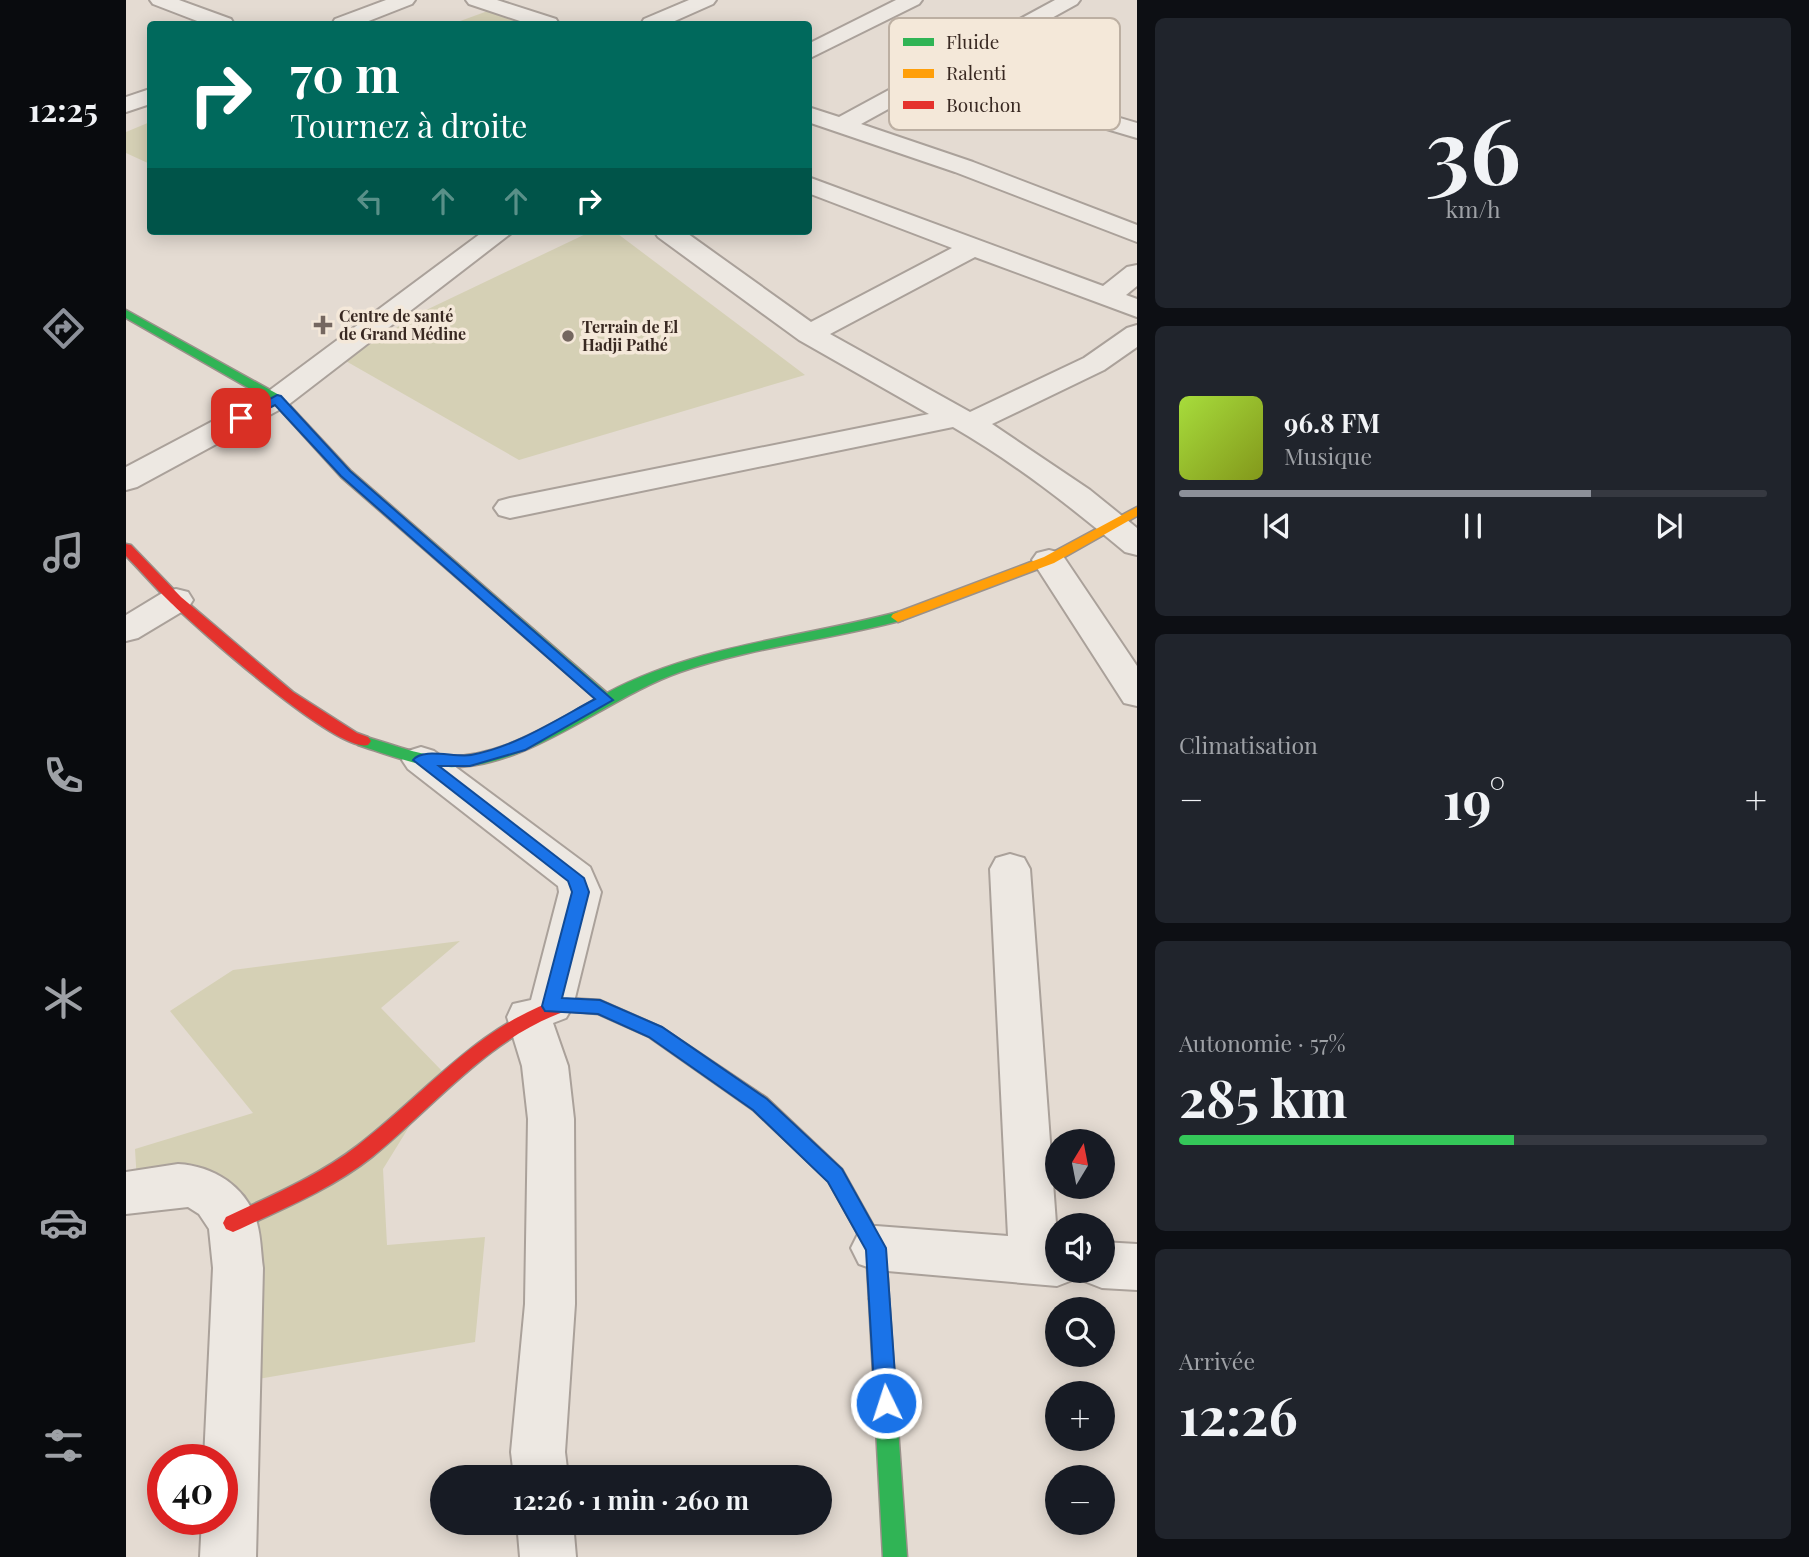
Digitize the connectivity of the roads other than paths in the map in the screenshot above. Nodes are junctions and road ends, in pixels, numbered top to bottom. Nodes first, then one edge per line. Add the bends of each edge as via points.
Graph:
1 (159, 0) edge
2 (405, 0) edge
3 (476, 0) edge
4 (554, 0) edge
5 (706, 0) edge
6 (912, 0) edge
7 (1064, 1) edge
8 (521, 16) junction
9 (1034, 18) edge
10 (215, 21) edge
11 (351, 21) edge
12 (538, 21) edge
13 (659, 21) edge
14 (812, 52) edge
15 (126, 96) edge
16 (147, 96) edge
17 (147, 97) edge
18 (889, 99) edge
19 (126, 105) edge
20 (812, 115) edge
21 (842, 125) junction
22 (1120, 126) edge
23 (1137, 131) edge
24 (812, 186) edge
25 (1137, 234) edge
26 (496, 235) edge
27 (673, 235) edge
28 (971, 248) junction
29 (1137, 273) edge
30 (1105, 298) junction
31 (1137, 309) edge
32 (131, 321) edge
33 (809, 334) junction
34 (1137, 334) edge
35 (277, 399) junction
36 (964, 421) junction
37 (126, 480) edge
38 (510, 508) dead end
39 (1125, 518) edge
40 (1137, 545) edge
41 (126, 548) edge
42 (1049, 559) junction
43 (176, 600) junction
44 (126, 630) edge
45 (1137, 694) edge
46 (606, 700) junction
47 (421, 760) junction
48 (1010, 869) dead end
49 (540, 1012) junction
50 (126, 1194) edge
51 (233, 1223) junction
52 (876, 1248) junction
53 (1045, 1262) edge
54 (1115, 1265) edge
55 (1137, 1266) edge
56 (540, 1465) edge
57 (546, 1535) edge
58 (228, 1557) edge
59 (548, 1557) edge
60 (895, 1557) edge

1 - 10 street
2 - 11 street
3 - 8 street
4 - 8 street
5 - 13 street
6 - 14 street
7 - 9 street
8 - 12 street
15 - 16 street
17 - 19 street
18 - 21 street
20 - 21 street
21 - 25 street
22 - 23 street
24 - 28 street
26 - 35 street
27 - 33 street
28 - 30 street
28 - 33 street
29 - 30 street
30 - 31 street
32 - 35 street
33 - 36 street
34 - 36 street via 1094,364
35 - 37 street
35 - 46 street via 346,474
36 - 38 street
36 - 39 street
39 - 40 street
39 - 42 street
41 - 43 street
42 - 45 street
42 - 46 street via 929,607 713,658 646,680
43 - 44 street
43 - 47 street via 298,703 352,737
46 - 47 street via 520,746 470,761
47 - 49 street via 576,878 580,892
48 - 53 street
49 - 51 street via 500,1037 362,1153 304,1190
49 - 52 street via 572,1004 600,1007 655,1032 760,1104 835,1175
49 - 56 street via 551,1119 550,1304
50 - 51 street via 197,1186 216,1199
51 - 58 street via 238,1269
52 - 53 street
52 - 60 street
54 - 55 street
57 - 59 street

